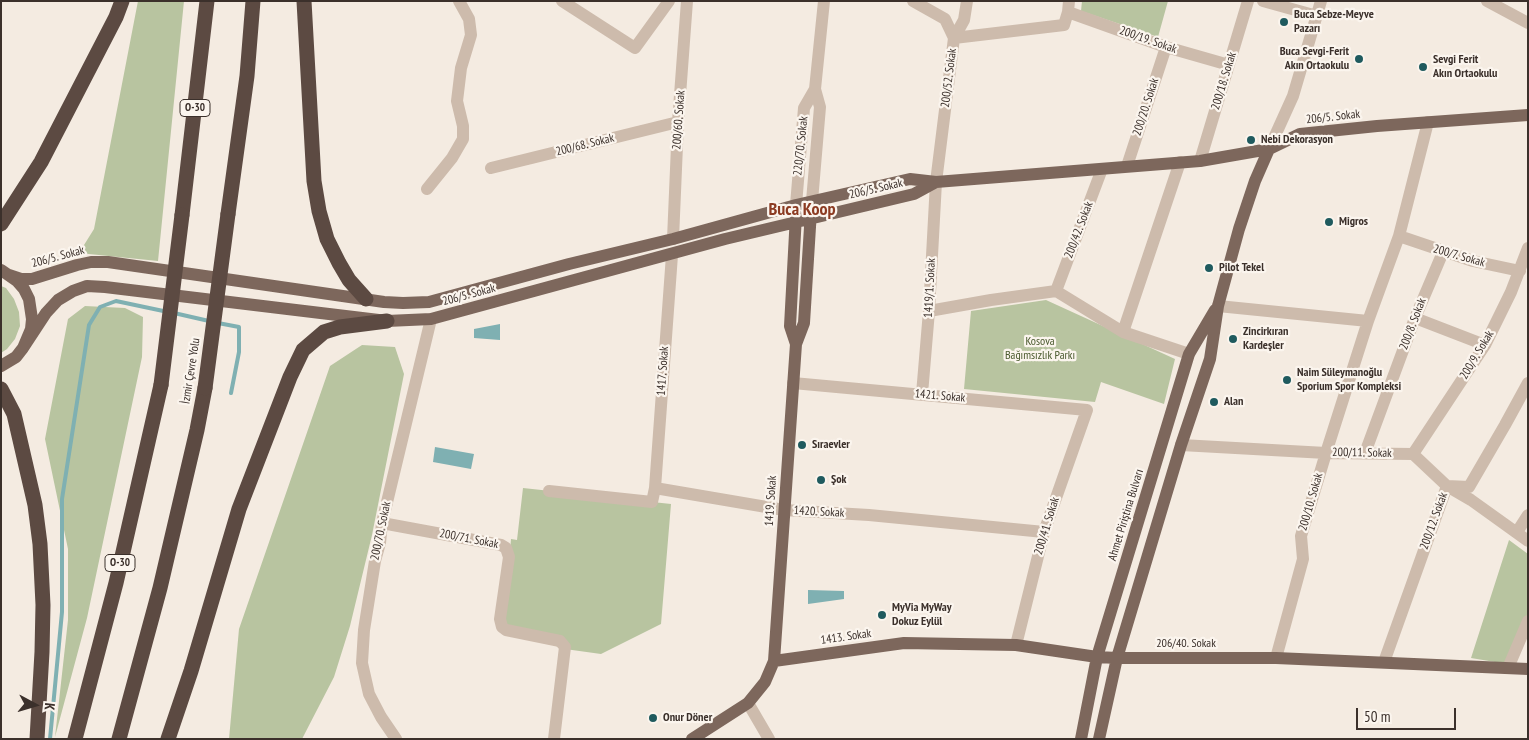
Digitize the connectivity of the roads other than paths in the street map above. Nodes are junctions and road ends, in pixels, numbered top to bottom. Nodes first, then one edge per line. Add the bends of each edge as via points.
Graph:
1 (122, 1) edge
2 (207, 1) edge
3 (253, 1) edge
4 (304, 1) edge
5 (459, 1) edge
6 (562, 1) edge
7 (669, 1) edge
8 (687, 1) edge
9 (824, 1) edge
10 (913, 1) edge
11 (967, 1) edge
12 (1248, 1) edge
13 (1264, 1) edge
14 (1321, 1) edge
15 (1487, 1) edge
16 (1068, 7) edge
17 (1317, 16) junction
18 (1528, 23) edge
19 (954, 38) junction
20 (1166, 47) junction
21 (1229, 65) junction
22 (815, 90) junction
23 (1528, 115) edge
24 (678, 122) junction
25 (1428, 122) junction
26 (1269, 149) junction
27 (1200, 160) junction
28 (1180, 162) junction
29 (1127, 166) junction
30 (491, 168) dead end
31 (1102, 169) junction
32 (936, 182) junction
33 (427, 189) dead end
34 (812, 201) junction
35 (796, 205) junction
36 (810, 218) junction
37 (796, 222) junction
38 (1, 224) edge
39 (1399, 236) junction
40 (673, 239) junction
41 (1528, 248) edge
42 (1443, 252) junction
43 (672, 255) junction
44 (1520, 271) junction
45 (5, 272) edge
46 (1056, 291) junction
47 (366, 299) junction
48 (1218, 306) junction
49 (929, 311) junction
50 (1415, 318) junction
51 (431, 319) junction
52 (388, 321) junction
53 (1368, 321) junction
54 (1123, 332) junction
55 (796, 344) junction
56 (1485, 345) junction
57 (23, 348) junction
58 (1189, 354) junction
59 (1, 366) edge
60 (793, 383) junction
61 (1528, 383) edge
62 (1, 389) edge
63 (922, 394) junction
64 (1087, 410) joint
65 (1181, 445) junction
66 (1365, 452) junction
67 (1326, 453) junction
68 (1413, 454) junction
69 (1447, 486) junction
70 (655, 488) junction
71 (549, 491) dead end
72 (784, 510) junction
73 (1528, 515) edge
74 (382, 524) junction
75 (1044, 532) junction
76 (1516, 532) junction
77 (1528, 541) edge
78 (1528, 621) edge
79 (1016, 645) junction
80 (1097, 657) junction
81 (1117, 658) junction
82 (1276, 658) junction
83 (774, 660) junction
84 (1384, 662) junction
85 (1508, 668) junction
86 (1528, 669) edge
87 (748, 703) junction
88 (37, 739) edge
89 (75, 739) edge
90 (119, 739) edge
91 (168, 739) edge
92 (396, 739) edge
93 (554, 739) edge
94 (692, 739) edge
95 (769, 739) edge
96 (1081, 739) edge
97 (1098, 739) edge

1 - 38 highway via 41,162
2 - 89 highway, O-30, bridge via 161,385 116,583
3 - 90 highway, İzmir Çevre Yolu, bridge via 247,76 197,430 160,588
4 - 47 highway via 318,211 339,263
5 - 33 street via 469,19 471,35 461,68 457,101 463,139
6 - 7 street via 635,48
8 - 24 street, 200/60. Sokak
9 - 22 street, 220/70. Sokak
10 - 19 street via 945,19
11 - 19 street via 964,20
12 - 21 street, 200/18. Sokak
13 - 17 street
14 - 17 street
15 - 18 street
16 - 19 street, 200/52. Sokak via 1064,25
16 - 20 street, 200/19. Sokak
17 - 26 street via 1294,96
19 - 32 street, 200/52. Sokak
20 - 21 street, 200/19. Sokak
20 - 29 street, 200/20. Sokak
21 - 27 street, 200/18. Sokak
22 - 34 street, 220/70. Sokak via 820,107
22 - 35 street, 220/70. Sokak via 804,108
23 - 25 main road, 206/5. Sokak
24 - 30 street, 200/68. Sokak
24 - 40 street, 200/60. Sokak
25 - 26 main road, 206/5. Sokak via 1300,134
25 - 39 street, 200/10. Sokak
26 - 27 main road, 206/5. Sokak
26 - 48 main road, Ahmet Piriştina Bulvarı via 1239,229
27 - 28 main road, 206/5. Sokak
28 - 29 main road, 206/5. Sokak
28 - 54 street
29 - 31 main road, 206/5. Sokak
31 - 32 main road, 206/5. Sokak
31 - 46 street, 200/42. Sokak
32 - 34 main road, 206/5. Sokak via 910,179
32 - 36 main road, 206/5. Sokak via 914,194
32 - 49 street, 1419/1. Sokak
34 - 35 main road, 206/5. Sokak
34 - 36 main road, 1419. Sokak
35 - 37 main road, 1419. Sokak
35 - 40 main road, 206/5. Sokak
36 - 37 main road, 206/5. Sokak
36 - 55 main road, 1419. Sokak via 804,323
37 - 43 main road, 206/5. Sokak
37 - 55 main road, 1419. Sokak via 790,326
39 - 42 street, 200/7. Sokak
39 - 53 street, 200/10. Sokak
40 - 47 main road, 206/5. Sokak via 429,302
41 - 44 street, 200/9. Sokak
42 - 44 street, 200/7. Sokak
42 - 50 street, 200/8. Sokak
43 - 51 main road, 206/5. Sokak
43 - 70 street, 1417. Sokak
44 - 56 street, 200/9. Sokak
45 - 47 main road, 206/5. Sokak via 20,279 32,279 77,265 108,262
45 - 57 main road via 24,289 31,308 31,329
46 - 49 street
46 - 54 street
48 - 53 street
48 - 58 main road, Ahmet Piriştina Bulvarı
48 - 65 main road, Ahmet Piriştina Bulvarı via 1210,360
49 - 63 street, 1419/1. Sokak
50 - 56 street
50 - 66 street, 200/8. Sokak
51 - 52 main road, 206/5. Sokak
51 - 74 street, 200/70. Sokak
52 - 57 main road, 206/5. Sokak via 87,286 58,300
52 - 91 highway via 324,332 302,350 238,508
53 - 67 street, 200/10. Sokak
54 - 58 street
55 - 60 main road, 1419. Sokak
56 - 68 street, 200/9. Sokak
57 - 59 main road
58 - 80 main road, Ahmet Piriştina Bulvarı
60 - 63 street, 1421. Sokak
60 - 72 main road, 1419. Sokak
61 - 69 street, 200/12. Sokak via 1469,487
62 - 88 highway via 14,414 21,441 40,544 43,605
63 - 64 street, 1421. Sokak
64 - 75 street, 200/41. Sokak
65 - 67 street, 200/11. Sokak
65 - 81 main road, Ahmet Piriştina Bulvarı
66 - 67 street, 200/11. Sokak
66 - 68 street, 200/11. Sokak
67 - 82 street, 200/10. Sokak via 1301,536 1303,559
68 - 69 street
69 - 76 street
69 - 84 street, 200/12. Sokak
70 - 71 street via 652,502
70 - 72 street, 1420. Sokak
72 - 75 street, 1420. Sokak
72 - 83 main road, 1419. Sokak
73 - 76 street
74 - 92 street, 200/70. Sokak via 365,617 362,663 369,694
74 - 93 street, 200/71. Sokak via 504,546 508,550 500,619 502,627 560,641 564,646
75 - 79 street, 200/41. Sokak
76 - 77 street
78 - 85 street
79 - 80 main road, 1413. Sokak
79 - 83 main road, 1413. Sokak via 904,643
80 - 81 main road, 206/40. Sokak
80 - 96 main road, Ahmet Piriştina Bulvarı
81 - 82 main road, 206/40. Sokak
81 - 97 main road, Ahmet Piriştina Bulvarı
82 - 84 main road, 206/40. Sokak
83 - 87 main road via 765,682
84 - 85 main road
85 - 86 main road
87 - 94 main road
87 - 95 street

